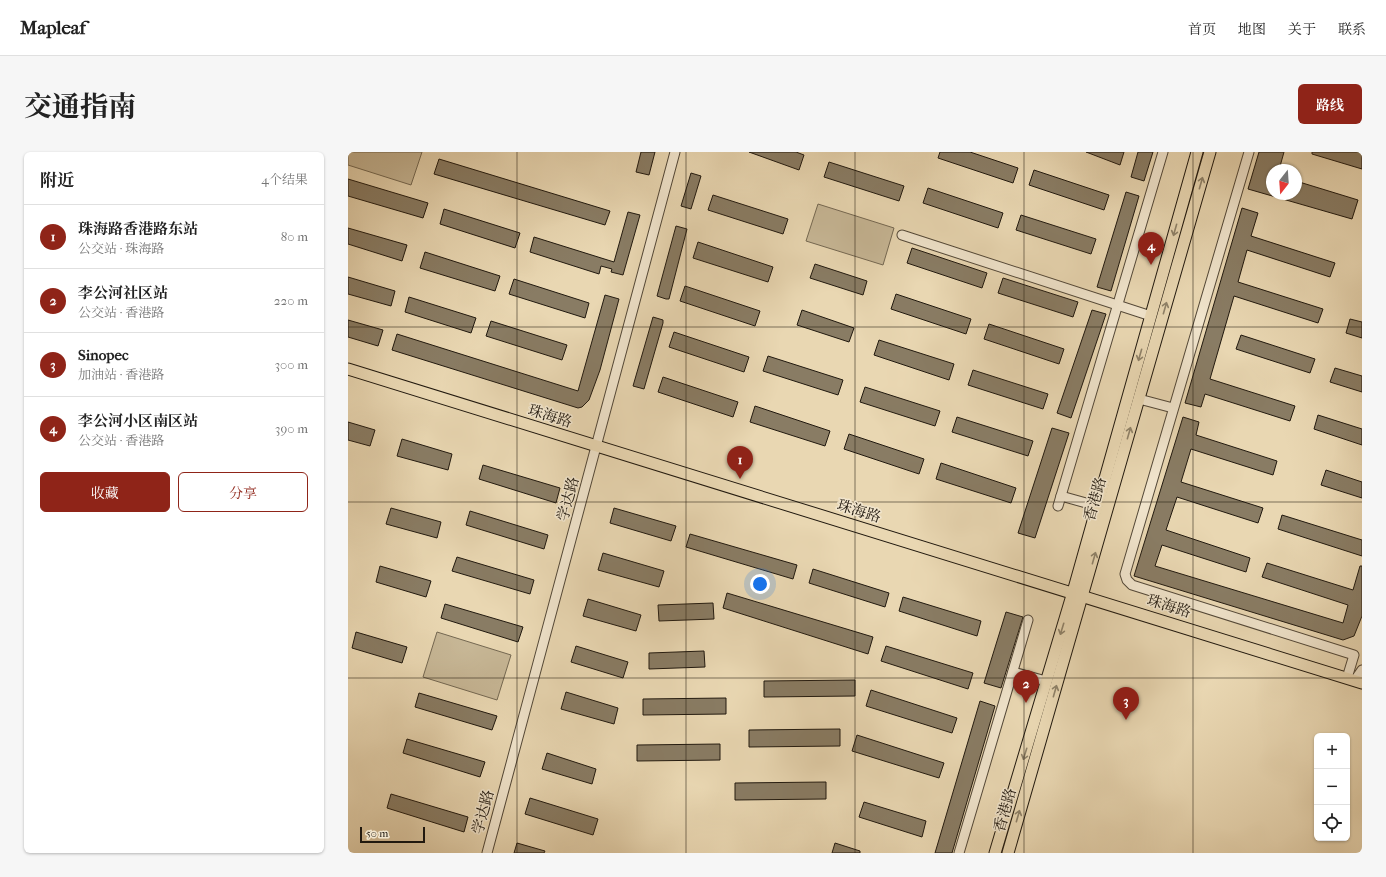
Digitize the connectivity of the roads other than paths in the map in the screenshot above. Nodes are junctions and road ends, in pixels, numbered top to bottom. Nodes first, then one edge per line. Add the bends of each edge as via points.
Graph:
1 (675, 152) edge
2 (1163, 152) edge
3 (1197, 152) edge
4 (1210, 152) edge
5 (1249, 152) edge
6 (902, 236) dead end
7 (1118, 305) junction
8 (1151, 316) junction
9 (348, 369) edge
10 (1139, 398) junction
11 (1173, 408) junction
12 (596, 447) junction
13 (1061, 496) junction
14 (1058, 506) dead end
15 (1098, 506) junction
16 (1078, 594) junction
17 (1028, 620) dead end
18 (1362, 670) edge
19 (1013, 672) junction
20 (1355, 680) edge
21 (1046, 681) junction
22 (487, 853) edge
23 (959, 853) edge
24 (995, 853) edge
25 (1008, 853) edge

1 - 12 street, 学达路
2 - 7 street
3 -> 8 main road, 香港路
10 -> 4 main road, 香港路
5 - 11 street
6 - 7 street
7 - 8 street
7 - 13 street
8 -> 15 main road, 香港路
9 - 12 main road, 珠海路
10 - 11 street
16 -> 10 main road, 香港路
11 - 20 street via 1126,568 1127,580 1132,585 1354,655
12 - 16 main road, 珠海路
12 - 22 street, 学达路
13 - 14 street
13 - 15 street
15 - 16 main road, 香港路
16 - 20 main road, 珠海路
16 -> 21 main road, 香港路
25 -> 16 main road, 香港路
17 - 19 street
18 - 20 street
19 - 21 street
19 - 23 street
21 -> 24 main road, 香港路

